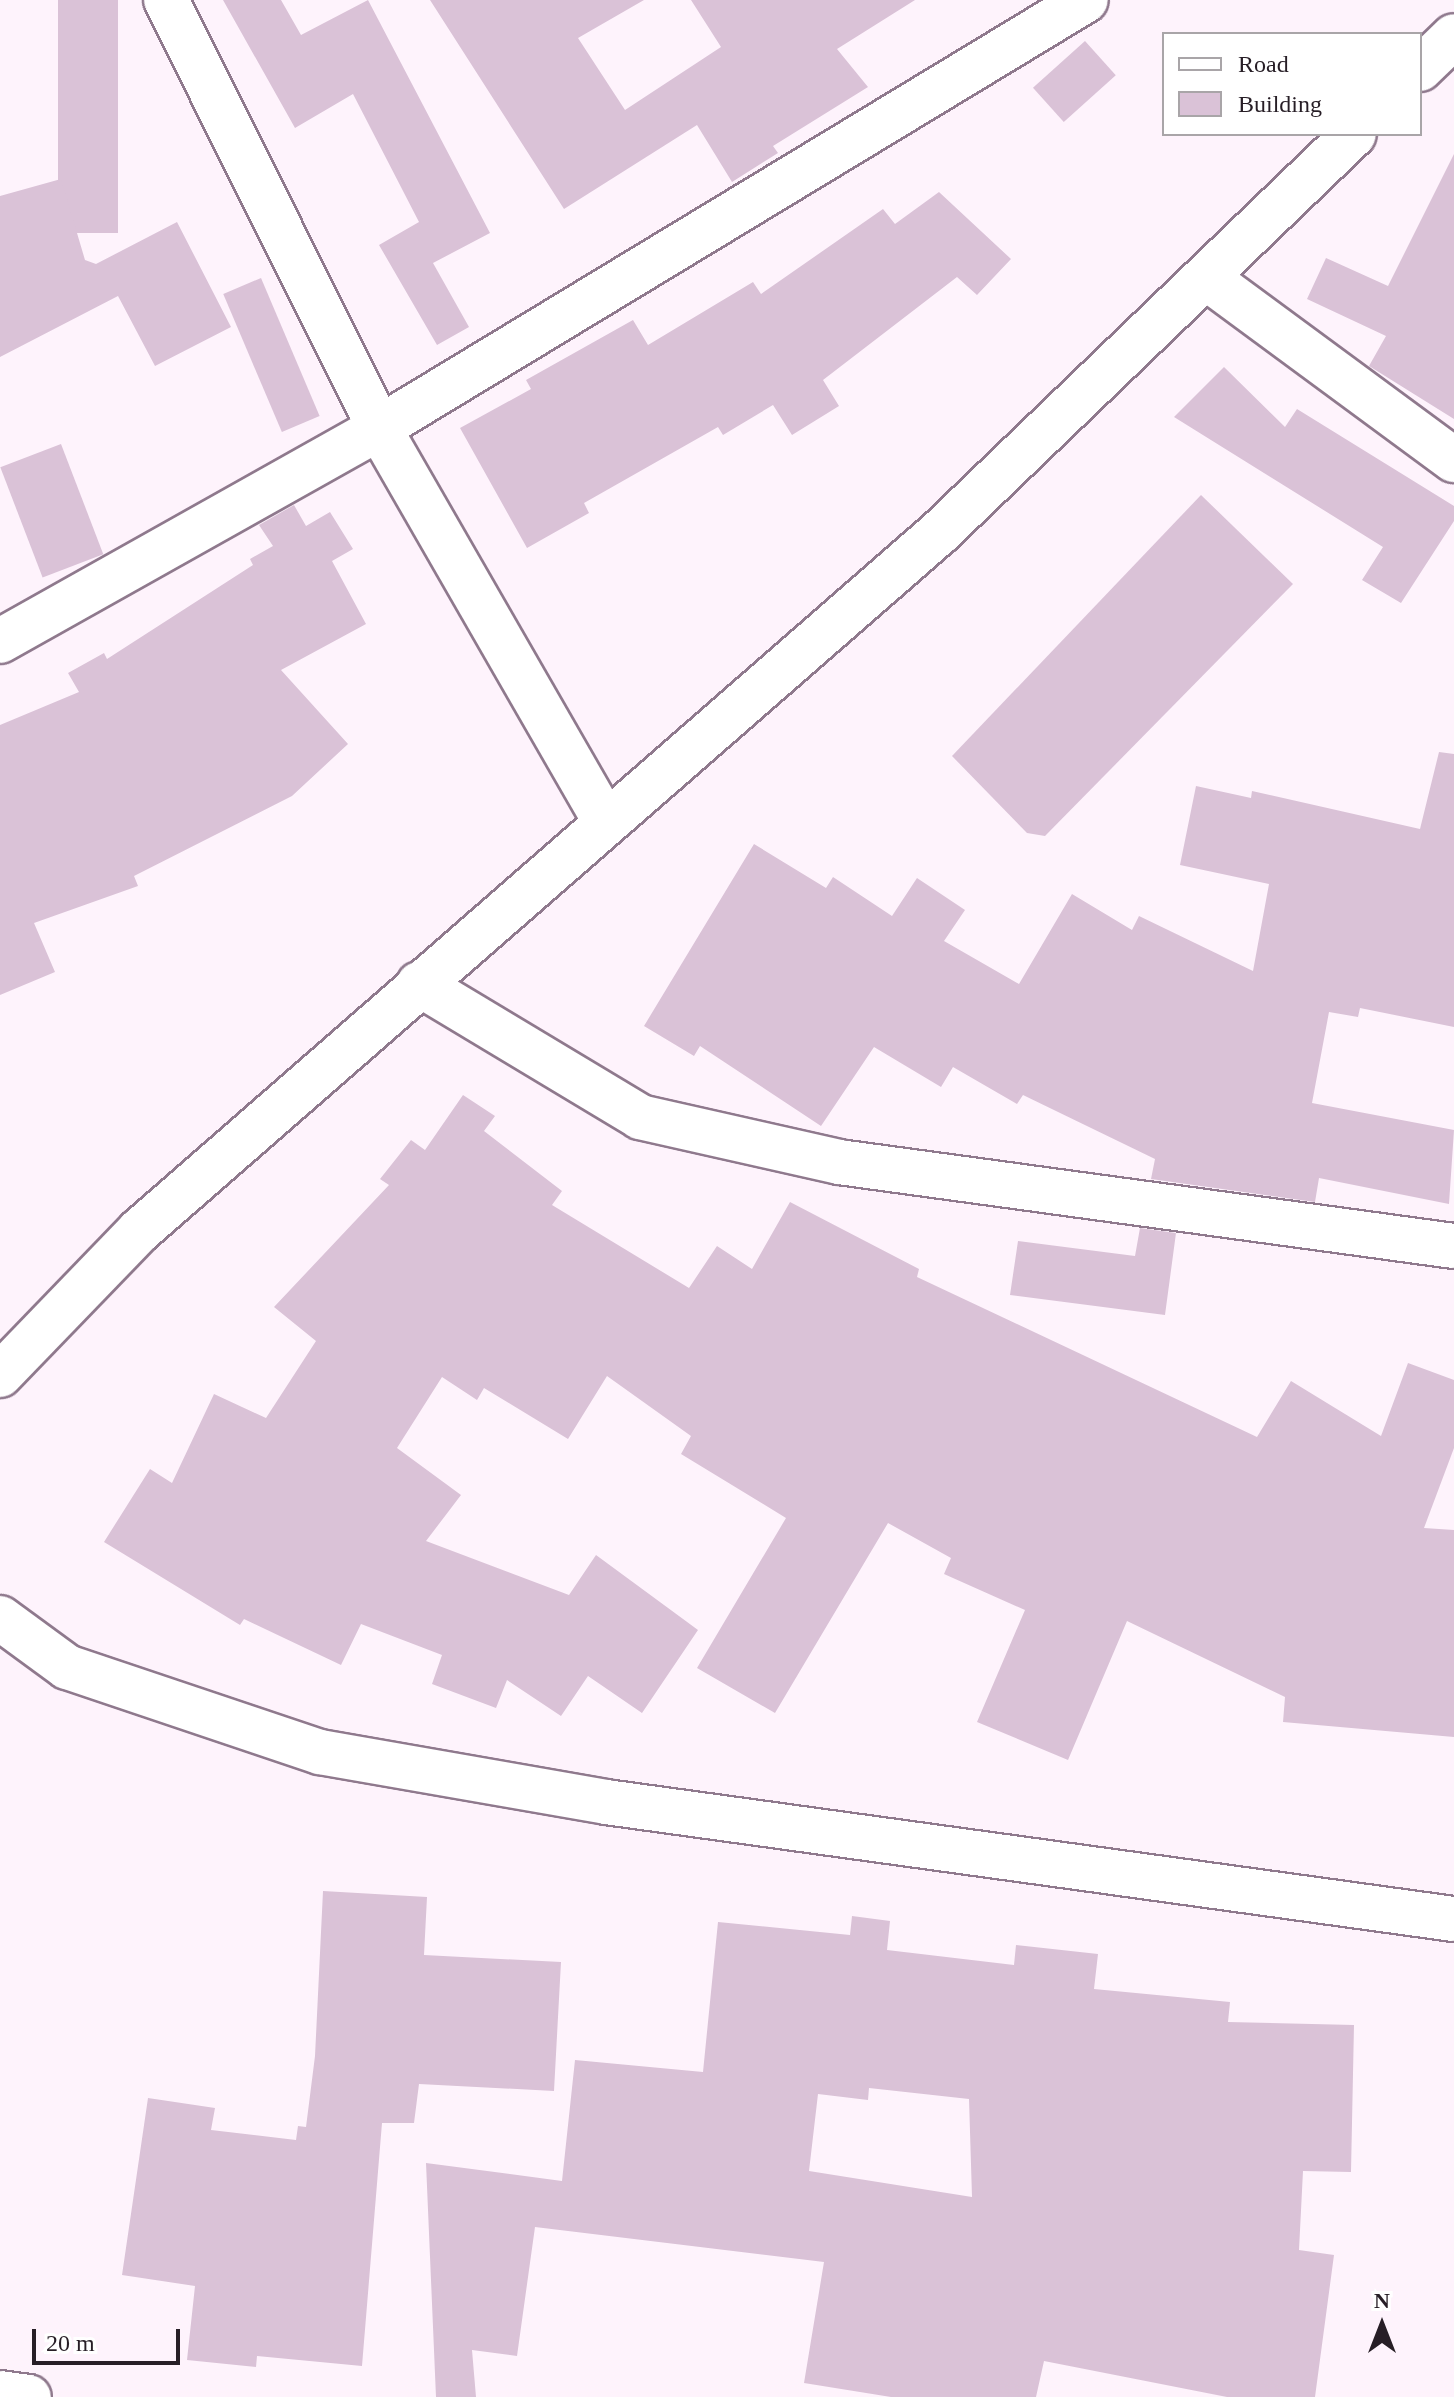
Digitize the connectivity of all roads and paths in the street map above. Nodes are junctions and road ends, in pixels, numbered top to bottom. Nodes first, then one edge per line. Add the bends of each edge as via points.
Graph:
1 (166, 0) edge
2 (1086, 0) edge
3 (1454, 36) edge
4 (1422, 67) edge
5 (1352, 136) edge
6 (1207, 278) junction
7 (379, 428) junction
8 (1454, 460) edge
9 (0, 641) edge
10 (606, 822) junction
11 (419, 984) junction
12 (1454, 1246) edge
13 (0, 1375) edge
14 (0, 1618) edge
15 (1454, 1919) edge
16 (0, 2393) edge
17 (29, 2397) edge

1 - 7 street
2 - 7 street
3 - 4 street
5 - 6 street
6 - 8 street
6 - 10 street via 940,532
7 - 9 street
7 - 10 street
10 - 11 street
11 - 12 street via 640,1117 839,1162
11 - 13 street via 139,1231
14 - 15 street via 67,1667 320,1752 606,1802
16 - 17 street

